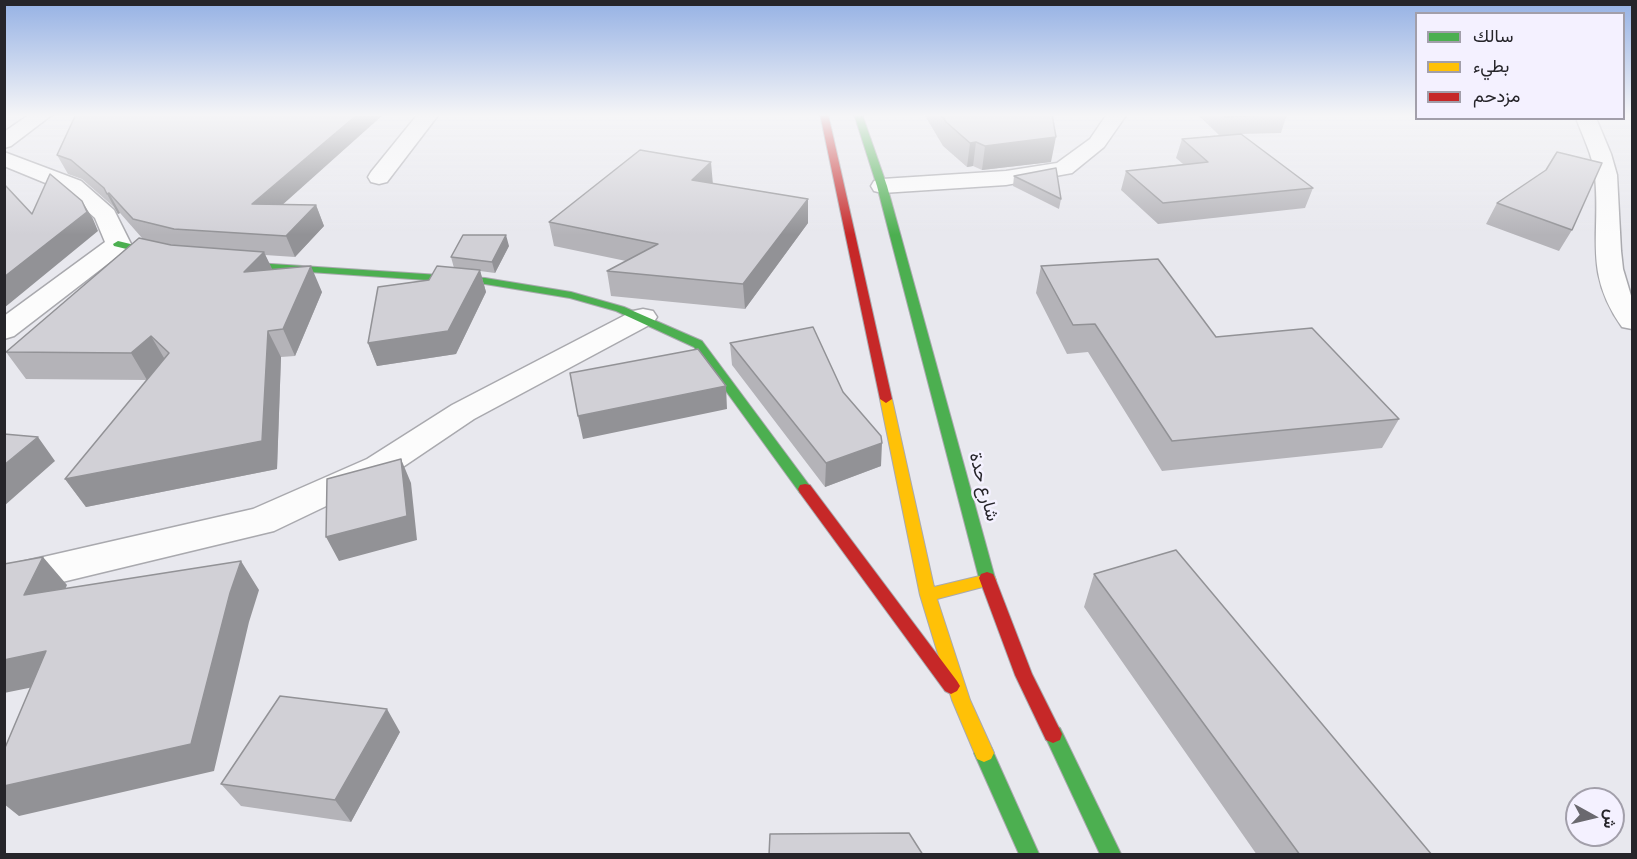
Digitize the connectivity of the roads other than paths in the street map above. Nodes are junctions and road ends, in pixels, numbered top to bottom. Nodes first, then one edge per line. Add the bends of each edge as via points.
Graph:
1 (397, 154) edge
2 (836, 154) edge
3 (869, 154) edge
4 (1082, 154) edge
5 (1599, 154) edge
6 (4, 158) edge
7 (379, 177) dead end
8 (877, 186) junction
9 (118, 244) junction
10 (184, 260) edge
11 (207, 262) edge
12 (643, 317) junction
13 (1632, 321) edge
14 (4, 330) edge
15 (988, 580) junction
16 (4, 581) edge
17 (928, 596) junction
18 (961, 700) junction
19 (1029, 855) edge
20 (1111, 855) edge

1 - 7 street
2 - 17 main road
3 - 8 main road, شارع حدة
4 - 8 street via 1064,168 1006,178
5 - 13 street via 1606,173 1607,262 1622,308
6 - 9 street via 73,186 106,215
8 - 15 main road, شارع حدة
9 - 10 main road
9 - 14 street
11 - 12 main road via 488,282 572,295
12 - 16 street via 463,412 379,467 261,521
12 - 18 main road via 698,344
15 - 17 main road
15 - 20 main road, شارع حدة via 1024,675
17 - 18 main road
18 - 19 main road

